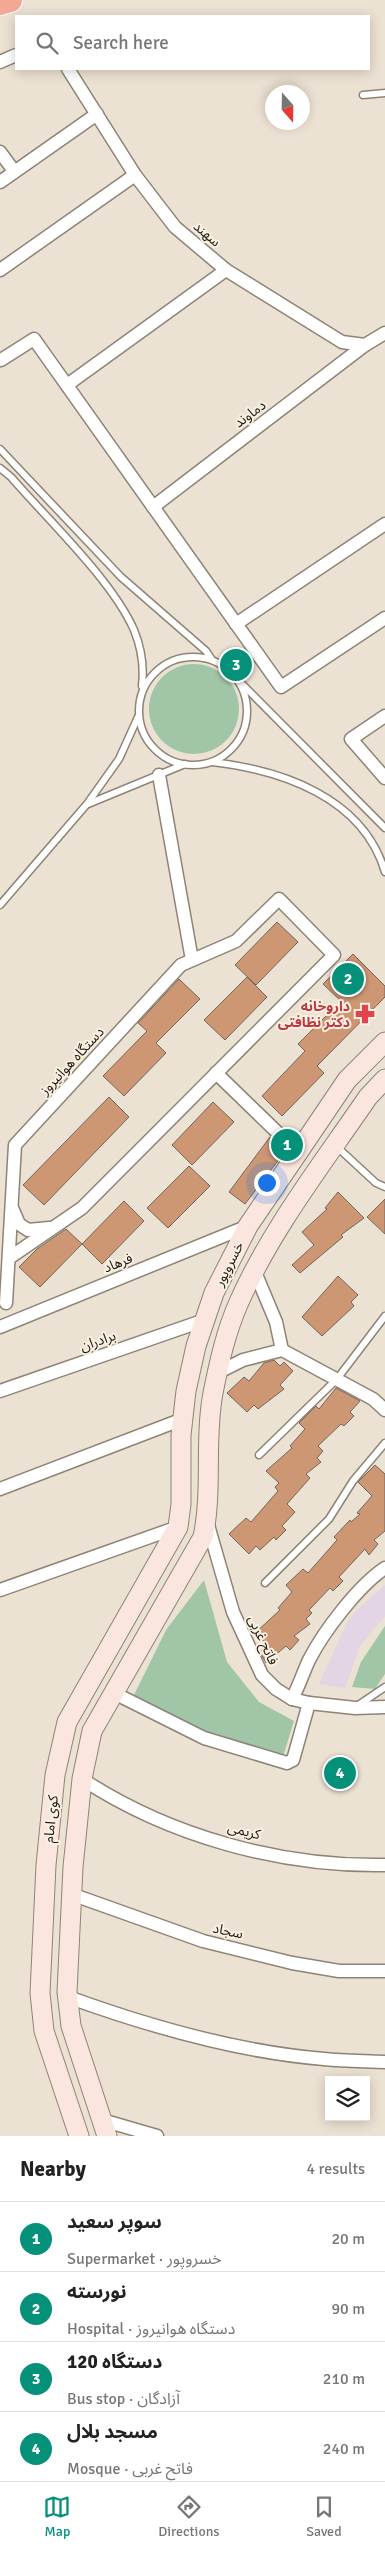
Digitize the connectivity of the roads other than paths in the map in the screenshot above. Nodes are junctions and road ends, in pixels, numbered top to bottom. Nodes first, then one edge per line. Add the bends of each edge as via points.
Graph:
1 (10, 0) edge
2 (0, 3) edge
3 (15, 55) edge
4 (0, 62) edge
5 (69, 70) edge
6 (385, 93) edge
7 (363, 95) dead end
8 (96, 114) junction
9 (0, 152) edge
10 (14, 171) junction
11 (135, 175) junction
12 (0, 182) edge
13 (0, 270) edge
14 (226, 270) junction
15 (385, 333) edge
16 (365, 345) junction
17 (2, 360) dead end
18 (67, 385) junction
19 (0, 449) edge
20 (0, 468) edge
21 (153, 507) junction
22 (385, 524) edge
23 (385, 618) edge
24 (236, 624) junction
25 (212, 660) junction
26 (237, 679) junction
27 (142, 692) junction
28 (385, 716) edge
29 (138, 717) junction
30 (211, 762) junction
31 (184, 764) junction
32 (159, 775) junction
33 (385, 778) edge
34 (87, 804) junction
35 (385, 828) edge
36 (385, 872) edge
37 (0, 905) edge
38 (192, 960) junction
39 (385, 1042) edge
40 (216, 1073) junction
41 (385, 1079) edge
42 (280, 1134) dead end
43 (336, 1145) junction
44 (385, 1187) edge
45 (12, 1201) junction
46 (251, 1221) junction
47 (54, 1227) junction
48 (278, 1230) junction
49 (9, 1258) junction
50 (255, 1272) junction
51 (6, 1303) dead end
52 (385, 1316) edge
53 (205, 1320) junction
54 (0, 1327) edge
55 (282, 1350) junction
56 (217, 1373) junction
57 (337, 1379) junction
58 (0, 1391) edge
59 (385, 1410) edge
60 (183, 1419) junction
61 (385, 1443) edge
62 (259, 1455) dead end
63 (0, 1489) edge
64 (175, 1533) junction
65 (202, 1535) junction
66 (385, 1568) edge
67 (265, 1583) dead end
68 (0, 1590) edge
69 (385, 1687) edge
70 (114, 1693) junction
71 (292, 1699) junction
72 (309, 1703) junction
73 (385, 1707) edge
74 (355, 1708) junction
75 (82, 1779) junction
76 (385, 1865) edge
77 (71, 1894) junction
78 (385, 1971) edge
79 (68, 1998) junction
80 (385, 2062) edge
81 (104, 2128) edge
82 (79, 2136) edge
83 (157, 2136) edge

1 - 2 highway
3 - 4 street
5 - 8 street, سهند
6 - 7 lane
8 - 10 street
8 - 11 street, سهند
9 - 10 street
10 - 12 street
11 - 13 street
11 - 14 street, سهند via 175,227
14 - 16 street, سهند via 342,342
14 - 18 street
15 - 16 street
16 - 21 street, دماوند
17 - 18 street via 34,339
18 - 21 street
19 - 25 lane via 121,577 206,651
20 - 27 lane via 109,589 134,630 141,658
21 - 24 street
22 - 24 street
23 - 24 street via 281,687
25 - 26 lane
25 - 27 lane via 188,657 165,664 147,681
26 - 30 lane via 246,702 245,727 232,748
26 - 35 lane
27 - 29 lane
28 - 33 street via 351,740
29 - 31 lane via 150,745 165,758
29 - 34 lane via 119,759
30 - 31 lane
30 - 36 lane via 274,774 309,787 342,809 366,833
31 - 32 lane
32 - 34 lane
32 - 38 street
34 - 37 lane
38 - 40 street, دستگاه هوانیروز via 236,940 279,899 334,955
38 - 45 street, دستگاه هوانیروز via 181,964 15,1145
39 - 46 street, خسروپور via 347,1080
40 - 42 street
40 - 47 street, دستگاه هوانیروز via 82,1208
41 - 43 street, خسروپور via 368,1097
43 - 44 lane via 376,1183
43 - 48 street, خسروپور
45 - 47 street, دستگاه هوانیروز via 19,1224 28,1230
45 - 49 street, دستگاه هوانیروز
46 - 48 street
46 - 53 street, خسروپور via 214,1293
46 - 54 street, فرهاد
47 - 49 street, دستگاه هوانیروز
48 - 50 street, خسروپور
49 - 51 street, دستگاه هوانیروز
50 - 55 street via 276,1322
50 - 56 street, خسروپور via 239,1303
52 - 57 lane
53 - 58 street, برادران
53 - 60 street, خسروپور via 196,1346
55 - 56 street via 243,1360
55 - 57 street
56 - 65 street, خسروپور via 207,1436
57 - 59 street
57 - 62 lane
60 - 63 street
60 - 64 street, خسروپور via 180,1435 181,1504
61 - 67 lane via 353,1481 329,1519
64 - 65 street
64 - 68 street
64 - 82 street, کوی امام via 67,1722 55,1775 46,1866 40,1993 44,2032
65 - 70 street, کوی امام
65 - 71 street, فاتح غربی via 262,1675
66 - 71 street via 353,1598 327,1629
69 - 74 lane
70 - 72 street via 190,1732 287,1763 293,1760 298,1749
70 - 75 street, کوی امام via 92,1731
71 - 72 street, فاتح غربی
72 - 74 street, فاتح غربی
73 - 74 street, فاتح غربی
75 - 76 street, کریمی via 139,1812 240,1847 331,1864
75 - 77 street, کوی امام
77 - 78 street, سجاد via 203,1941 320,1968
77 - 79 street, کوی امام
79 - 80 street via 122,2017 228,2044 322,2059
79 - 81 street, کوی امام via 71,2026
81 - 83 street

